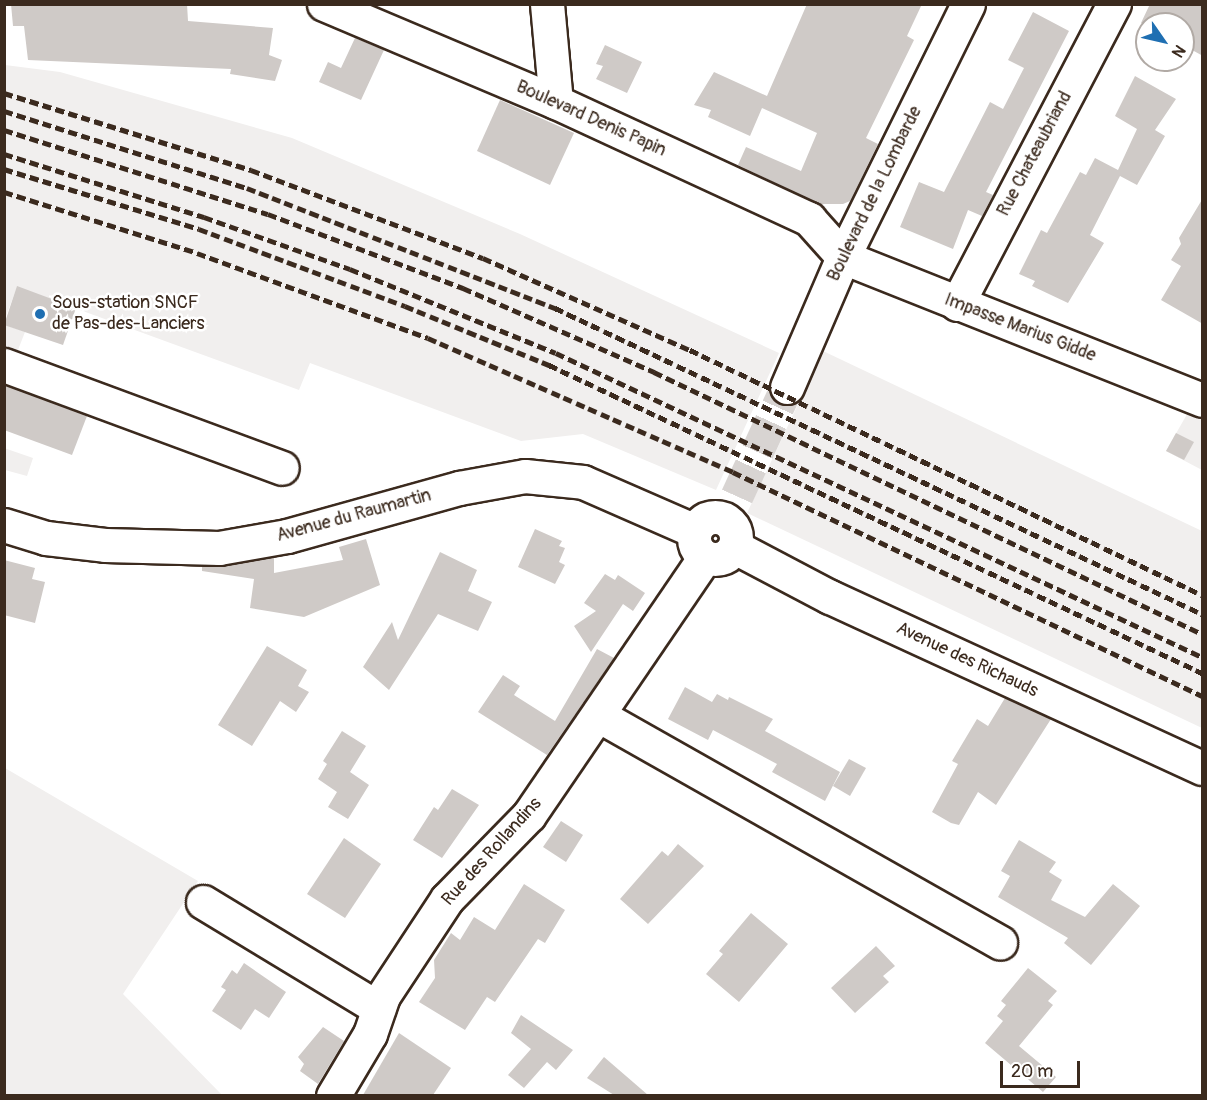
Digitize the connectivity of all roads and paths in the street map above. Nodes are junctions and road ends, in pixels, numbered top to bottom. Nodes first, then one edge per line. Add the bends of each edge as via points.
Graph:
1 (324, 4) edge
2 (547, 4) edge
3 (968, 4) edge
4 (1114, 4) edge
5 (556, 102) junction
6 (843, 257) junction
7 (957, 304) junction
8 (4, 365) edge
9 (787, 387) tunnel mouth
10 (1200, 399) edge
11 (282, 468) dead end
12 (4, 525) edge
13 (719, 530) junction
14 (598, 716) junction
15 (1203, 768) edge
16 (203, 902) dead end
17 (1000, 942) dead end
18 (378, 1008) junction
19 (333, 1095) edge

1 - 5 street, Boulevard Denis Papin
2 - 5 street
3 - 6 street, Boulevard de la Lombarde
4 - 7 street, Rue Chateaubriand
5 - 6 street, Boulevard Denis Papin via 809,219
6 - 7 street, Impasse Marius Gidde
6 - 9 street, Boulevard de la Lombarde
7 - 10 street, Impasse Marius Gidde
8 - 11 street
12 - 13 street, Avenue du Raumartin via 46,538 105,545 219,548 287,536 459,488 525,476 583,482
13 - 14 street, Rue des Rollandins
13 - 15 street, Avenue des Richauds via 830,597
14 - 17 street
14 - 18 street, Rue des Rollandins via 529,815 447,899
16 - 18 street
18 - 19 street, Rue des Rollandins via 370,1034

